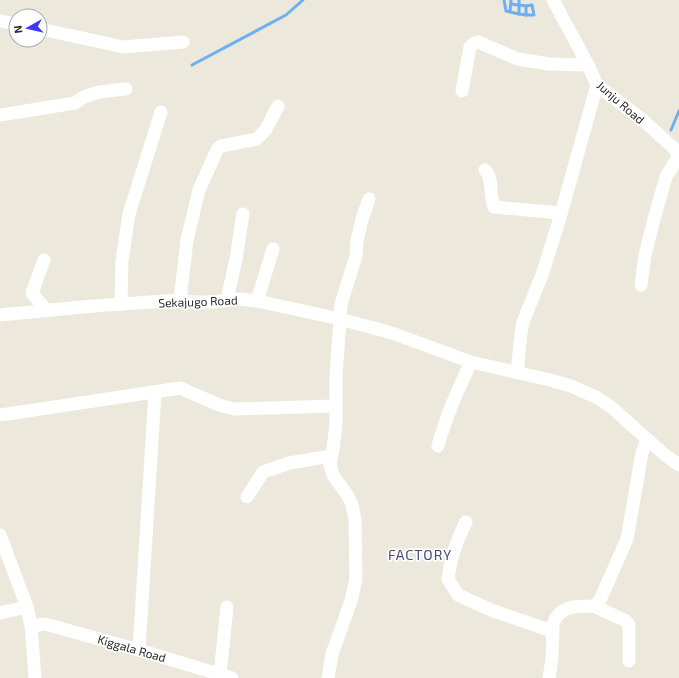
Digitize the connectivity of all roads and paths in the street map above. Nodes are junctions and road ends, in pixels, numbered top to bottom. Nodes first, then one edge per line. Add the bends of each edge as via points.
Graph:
1 (553, 0) edge
2 (48, 31) edge
3 (183, 42) dead end
4 (588, 65) junction
5 (597, 85) junction
6 (126, 89) dead end
7 (462, 91) dead end
8 (278, 106) dead end
9 (161, 112) dead end
10 (0, 115) edge
11 (679, 154) edge
12 (485, 170) dead end
13 (369, 200) dead end
14 (561, 213) junction
15 (243, 214) dead end
16 (273, 249) dead end
17 (44, 260) dead end
18 (641, 285) dead end
19 (180, 300) junction
20 (227, 300) junction
21 (257, 301) junction
22 (121, 304) junction
23 (46, 310) junction
24 (0, 315) edge
25 (340, 319) junction
26 (471, 362) junction
27 (517, 373) junction
28 (155, 392) junction
29 (335, 406) junction
30 (0, 415) edge
31 (647, 440) junction
32 (438, 446) dead end
33 (331, 456) junction
34 (679, 465) edge
35 (247, 497) dead end
36 (466, 522) dead end
37 (0, 535) edge
38 (594, 606) junction
39 (28, 607) junction
40 (227, 607) dead end
41 (0, 613) edge
42 (31, 626) junction
43 (552, 632) junction
44 (138, 650) junction
45 (629, 661) dead end
46 (226, 676) edge
47 (35, 678) edge
48 (328, 678) edge
49 (549, 678) edge

1 - 4 street, Junju Road
2 - 3 street via 124,47
4 - 5 street, Junju Road
4 - 7 street via 549,64 518,59 478,42 470,47
5 - 11 street, Junju Road via 644,121
5 - 14 street
6 - 10 street via 97,92 75,103
8 - 19 street via 266,129 257,139 221,146 217,150 199,190 187,240
9 - 22 street via 129,214 122,261
11 - 18 street via 666,177
12 - 14 street via 490,179 494,207
13 - 25 street via 357,240 356,256 341,304
14 - 27 street via 524,322
15 - 20 street
16 - 21 street
17 - 23 street via 32,293
19 - 20 street, Sekajugo Road
19 - 22 street, Sekajugo Road
20 - 21 street, Sekajugo Road
21 - 25 street, Sekajugo Road
22 - 23 street, Sekajugo Road
23 - 24 street, Sekajugo Road
25 - 26 street, Sekajugo Road via 392,333
25 - 29 street
26 - 27 street, Sekajugo Road
26 - 32 street via 455,395
27 - 31 street, Sekajugo Road via 571,386 598,398
28 - 29 street via 180,388 234,409
28 - 30 street
28 - 44 street
29 - 33 street
31 - 34 street, Sekajugo Road
31 - 38 street via 642,453 627,538 600,600
33 - 35 street via 289,463 263,472
33 - 48 street via 332,475 352,505 355,520 356,579 332,654
36 - 43 street via 456,541 448,579 458,595
37 - 39 street
38 - 43 street via 573,607 561,612 555,618
38 - 45 street via 629,624
39 - 41 street
39 - 42 street
40 - 46 street
42 - 44 street, Kiggala Road via 45,624
42 - 47 street
43 - 49 street
44 - 46 street, Kiggala Road

